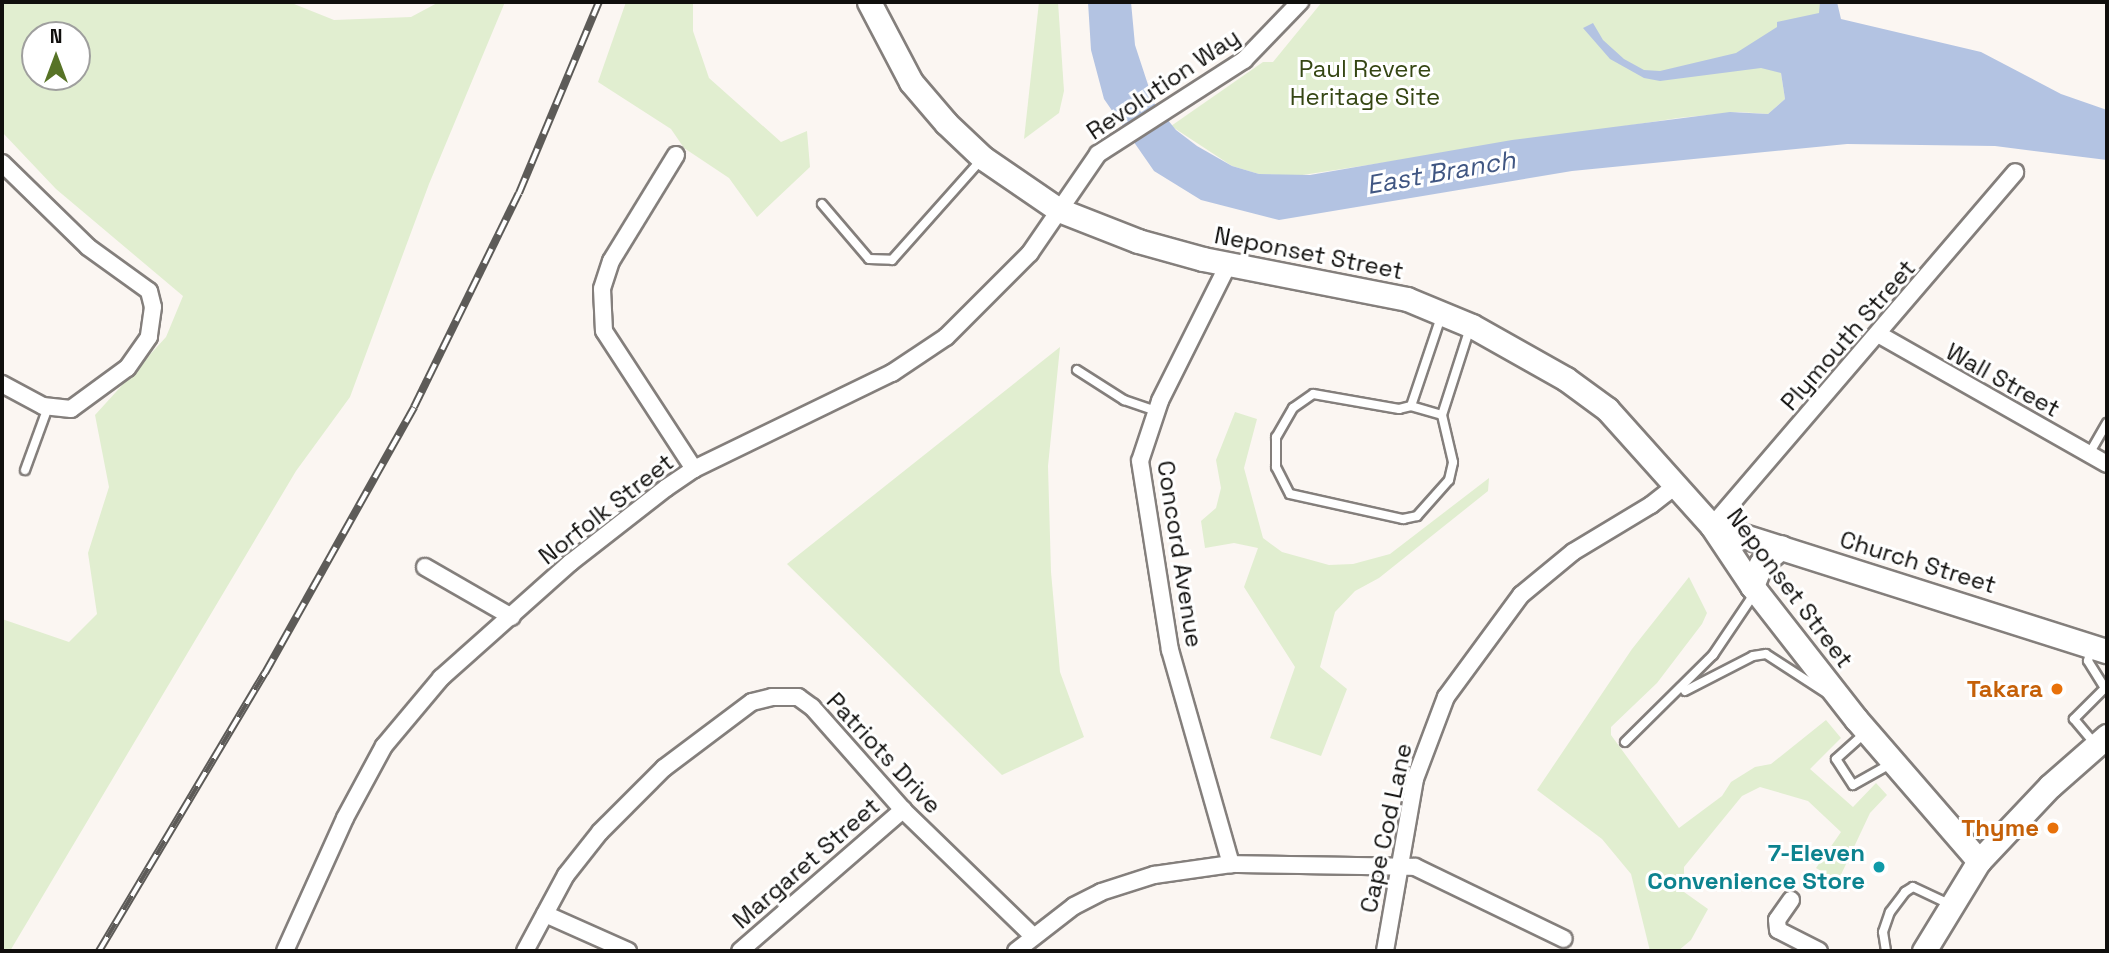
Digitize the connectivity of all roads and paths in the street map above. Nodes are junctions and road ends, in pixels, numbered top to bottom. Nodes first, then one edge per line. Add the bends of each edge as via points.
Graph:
1 (869, 2) edge
2 (1297, 3) edge
3 (676, 155) dead end
4 (983, 158) junction
5 (2, 163) edge
6 (2015, 172) dead end
7 (822, 204) dead end
8 (1059, 209) junction
9 (1229, 263) junction
10 (1442, 314) junction
11 (1471, 326) junction
12 (1878, 334) junction
13 (1077, 370) dead end
14 (2, 384) edge
15 (1410, 405) junction
16 (48, 407) junction
17 (1156, 411) junction
18 (1442, 415) junction
19 (2107, 423) edge
20 (2089, 454) junction
21 (2107, 464) edge
22 (694, 469) junction
23 (25, 470) dead end
24 (1675, 486) junction
25 (1712, 526) junction
26 (1781, 547) junction
27 (425, 567) dead end
28 (1754, 589) junction
29 (512, 617) junction
30 (2099, 648) edge
31 (1679, 694) junction
32 (1839, 696) junction
33 (1867, 732) junction
34 (1625, 742) dead end
35 (2103, 746) edge
36 (1893, 762) junction
37 (903, 810) junction
38 (1979, 861) junction
39 (1231, 864) junction
40 (1401, 864) junction
41 (1791, 900) dead end
42 (1951, 905) junction
43 (545, 914) junction
44 (1033, 936) junction
45 (1564, 939) dead end
46 (285, 951) edge
47 (525, 951) edge
48 (628, 951) edge
49 (740, 951) edge
50 (1016, 951) edge
51 (1385, 951) edge
52 (1819, 951) edge
53 (1886, 951) edge
54 (1924, 951) edge

1 - 4 main road, Neponset Street via 911,82
2 - 8 street, Revolution Way via 1244,60 1087,164
3 - 22 street via 611,261 602,289 604,331
4 - 7 lane via 892,260 869,259
4 - 8 main road, Neponset Street
5 - 16 street via 88,247 149,291 153,307 149,337 127,368 71,409
6 - 12 street, Plymouth Street
8 - 9 main road, Neponset Street via 1138,241
8 - 22 street, Norfolk Street via 1030,253 923,354
9 - 10 main road, Neponset Street via 1352,285 1407,299
9 - 17 street, Concord Avenue
10 - 11 main road, Neponset Street
10 - 15 lane
11 - 18 lane
11 - 24 main road, Neponset Street via 1566,379 1607,409
12 - 20 street, Wall Street
12 - 25 street, Plymouth Street
13 - 17 lane via 1124,400
14 - 16 street
15 - 18 lane
15 - 18 lane via 1399,409 1313,394 1293,408 1276,437 1276,467 1290,494 1404,519 1417,516 1449,480 1453,461
16 - 23 lane
17 - 39 street, Concord Avenue via 1140,461 1144,497 1170,650
19 - 20 lane
20 - 21 street, Wall Street
22 - 29 street, Norfolk Street via 590,546
24 - 25 main road, Neponset Street
24 - 40 street, Cape Cod Lane via 1573,552 1521,596 1468,661 1427,738
25 - 26 main road, Church Street
25 - 28 main road, Neponset Street
26 - 28 main road via 1761,564
26 - 30 main road, Church Street
27 - 29 street
28 - 31 lane via 1713,655
28 - 32 main road, Neponset Street
29 - 46 street, Norfolk Street via 441,678 384,746 345,818
30 - 35 lane via 2088,660 2105,688 2074,719
31 - 32 lane via 1753,656 1766,654 1805,683
31 - 34 lane
32 - 33 main road, Neponset Street
33 - 36 main road, Neponset Street
33 - 36 lane via 1836,759 1853,785
35 - 38 main road
36 - 38 main road, Neponset Street
37 - 43 street, Patriots Drive via 799,697 751,702 664,768 600,831 566,875
37 - 44 street, Patriots Drive
37 - 49 street, Margaret Street
38 - 42 main road
39 - 40 street
39 - 44 street via 1154,875 1101,892
40 - 45 street
40 - 51 street, Cape Cod Lane
41 - 52 street via 1777,920 1778,930
42 - 53 lane via 1913,887 1905,892 1890,912 1881,943
42 - 54 main road
43 - 47 street, Patriots Drive
43 - 48 street
44 - 50 street

